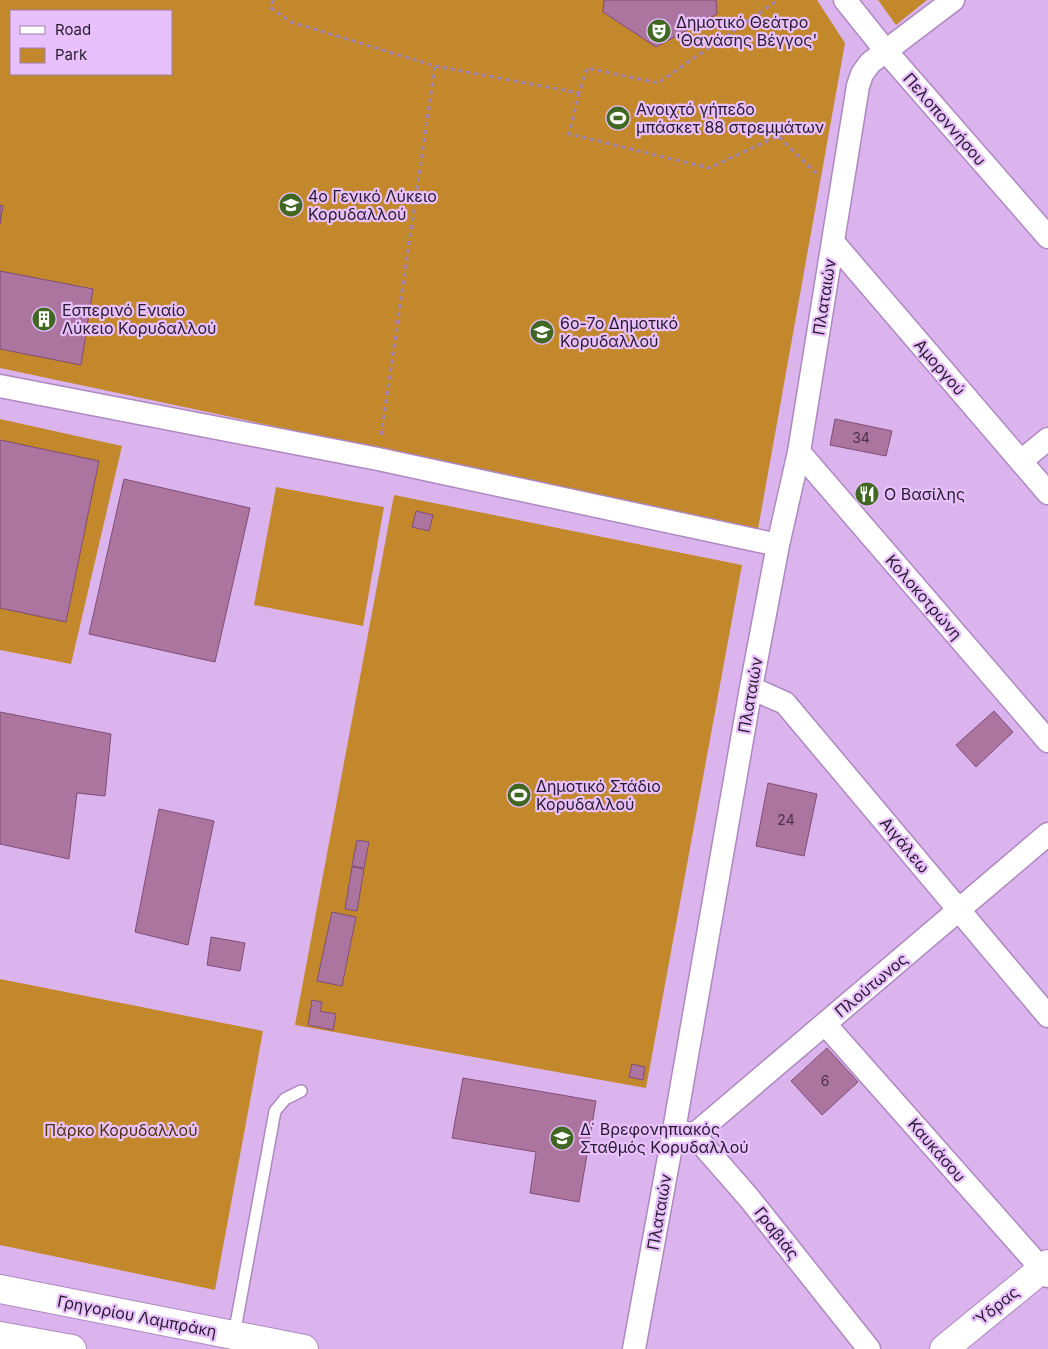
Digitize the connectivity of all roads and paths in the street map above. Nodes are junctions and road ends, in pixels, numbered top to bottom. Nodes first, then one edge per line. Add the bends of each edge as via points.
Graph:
1 (273, 0) edge
2 (778, 0) edge
3 (844, 0) edge
4 (953, 0) edge
5 (885, 50) junction
6 (435, 66) junction
7 (578, 93) junction
8 (840, 196) junction
9 (1048, 237) edge
10 (833, 242) junction
11 (0, 386) edge
12 (1048, 439) edge
13 (799, 452) junction
14 (378, 459) junction
15 (1021, 461) junction
16 (1048, 493) edge
17 (778, 545) junction
18 (751, 688) junction
19 (1048, 741) edge
20 (1048, 834) edge
21 (960, 910) junction
22 (1048, 1016) edge
23 (825, 1024) junction
24 (300, 1091) dead end
25 (684, 1132) junction
26 (1046, 1269) edge
27 (0, 1289) edge
28 (234, 1335) junction
29 (0, 1336) edge
30 (72, 1349) edge
31 (304, 1349) edge
32 (634, 1349) edge
33 (869, 1349) edge
34 (944, 1349) edge

1 - 6 path via 271,8 291,22
2 - 7 path via 658,83 587,68
3 - 5 street, Πελοποννήσου
4 - 5 street, Πλαταιών
5 - 8 street, Πλαταιών via 870,63 858,86
5 - 9 street, Πελοποννήσου
6 - 7 path
6 - 14 path
7 - 8 path via 568,134 709,168 778,136
8 - 10 street, Πλαταιών
10 - 13 street, Πλαταιών
10 - 15 street, Αμοργού
11 - 14 street
12 - 15 street
13 - 17 street, Πλαταιών
13 - 19 street, Κολοκοτρώνη
14 - 17 street
15 - 16 street, Αμοργού
17 - 18 street, Πλαταιών
18 - 21 street, Αιγάλεω via 785,703
18 - 25 street, Πλαταιών
20 - 21 street, Πλούτωνος
21 - 22 street, Αιγάλεω
21 - 23 street, Πλούτωνος
23 - 25 street, Πλούτωνος
23 - 26 street, Καυκάσου
24 - 28 lane via 285,1099 275,1111
25 - 32 street, Πλαταιών
25 - 33 street, Γραβιάς via 749,1198
26 - 34 main road, Ύδρας
27 - 28 main road, Γρηγορίου Λαμπράκη
28 - 31 main road, Γρηγορίου Λαμπράκη
29 - 30 main road

